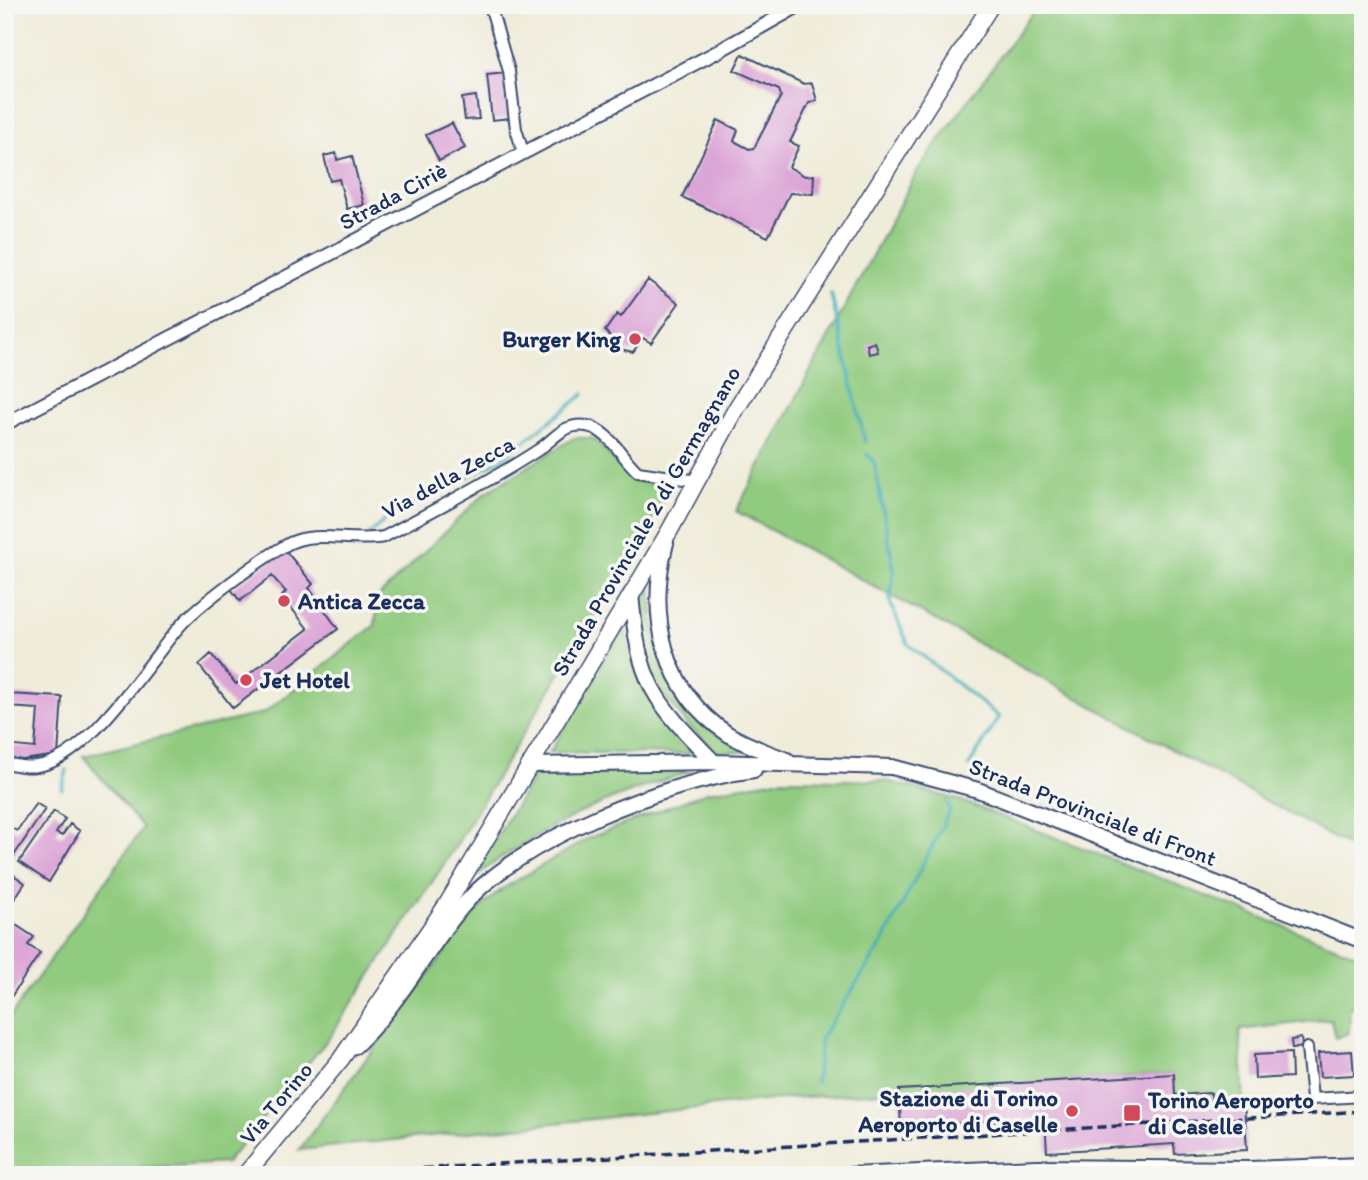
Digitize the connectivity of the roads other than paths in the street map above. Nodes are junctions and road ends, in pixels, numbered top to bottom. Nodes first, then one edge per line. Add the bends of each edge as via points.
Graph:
1 (490, 5) edge
2 (800, 5) edge
3 (990, 5) edge
4 (523, 152) junction
5 (5, 424) edge
6 (698, 481) junction
7 (670, 530) junction
8 (631, 594) junction
9 (714, 762) junction
10 (5, 764) edge
11 (531, 765) junction
12 (798, 765) junction
13 (1363, 941) edge
14 (1307, 1048) dead end
15 (341, 1059) junction
16 (1363, 1096) edge
17 (1363, 1163) edge
18 (245, 1175) edge
19 (803, 1175) edge

1 - 4 street via 509,71
2 - 4 street, Strada Ciriè
3 - 6 main road, Strada Provinciale 2 di Germagnano via 744,397
4 - 5 street, Strada Ciriè
6 - 7 main road, Strada Provinciale 2 di Germagnano
6 - 10 street, Via della Zecca via 638,472 604,434 590,427 560,430 509,469 384,537 361,541 311,535 271,554 180,625 153,664 67,755 38,766
7 - 8 main road, Strada Provinciale 2 di Germagnano
7 - 12 main road via 659,570 657,608 663,647 674,676 695,705 728,734
8 - 9 main road via 642,670 663,710
8 - 11 main road, Strada Provinciale 2 di Germagnano
9 - 11 main road
9 - 12 main road
11 - 15 main road, Strada Provinciale 2 di Germagnano via 446,905
12 - 13 main road, Strada Provinciale di Front via 892,767 978,790
12 - 15 main road via 727,774 635,801 559,836 495,875 462,906 378,1025
14 - 16 street via 1312,1100
15 - 18 main road, Via Torino
17 - 19 street via 987,1166

